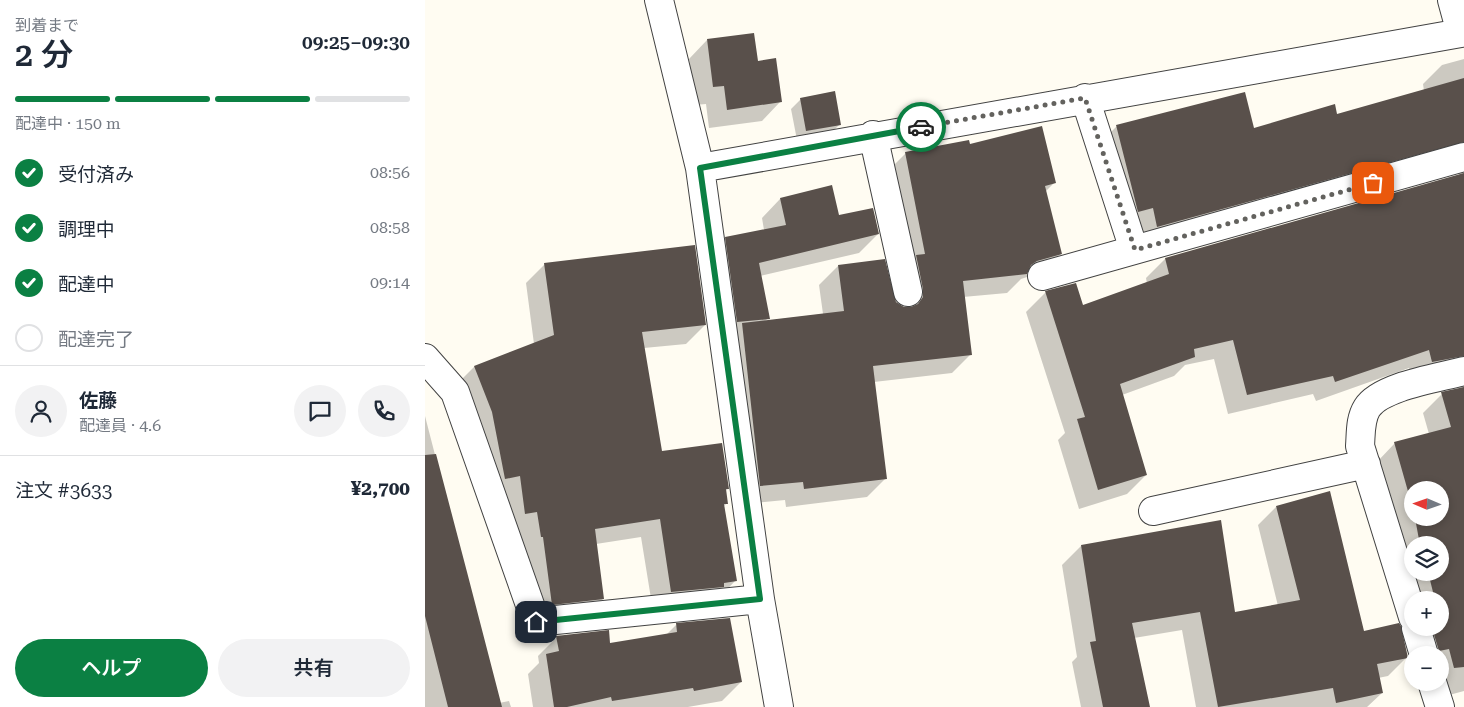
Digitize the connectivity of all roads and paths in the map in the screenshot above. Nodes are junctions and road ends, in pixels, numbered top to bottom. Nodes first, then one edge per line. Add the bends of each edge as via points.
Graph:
1 (659, 0) edge
2 (1452, 0) edge
3 (1085, 98) junction
4 (873, 135) junction
5 (1464, 157) edge
6 (700, 168) junction
7 (1135, 250) junction
8 (1042, 276) dead end
9 (908, 292) dead end
10 (425, 358) edge
11 (1464, 371) edge
12 (1366, 464) junction
13 (1153, 511) dead end
14 (1405, 591) edge
15 (760, 599) junction
16 (1435, 691) edge
17 (779, 707) edge
18 (1440, 707) edge

1 - 6 street
2 - 3 street via 1461,34
3 - 4 street
3 - 7 street
4 - 6 street
4 - 9 street
5 - 7 street
6 - 15 street
7 - 8 street
10 - 15 street via 455,392 536,622
11 - 12 street via 1387,392 1367,407 1361,426 1360,446
12 - 13 street
12 - 14 street
15 - 17 street
16 - 18 street

